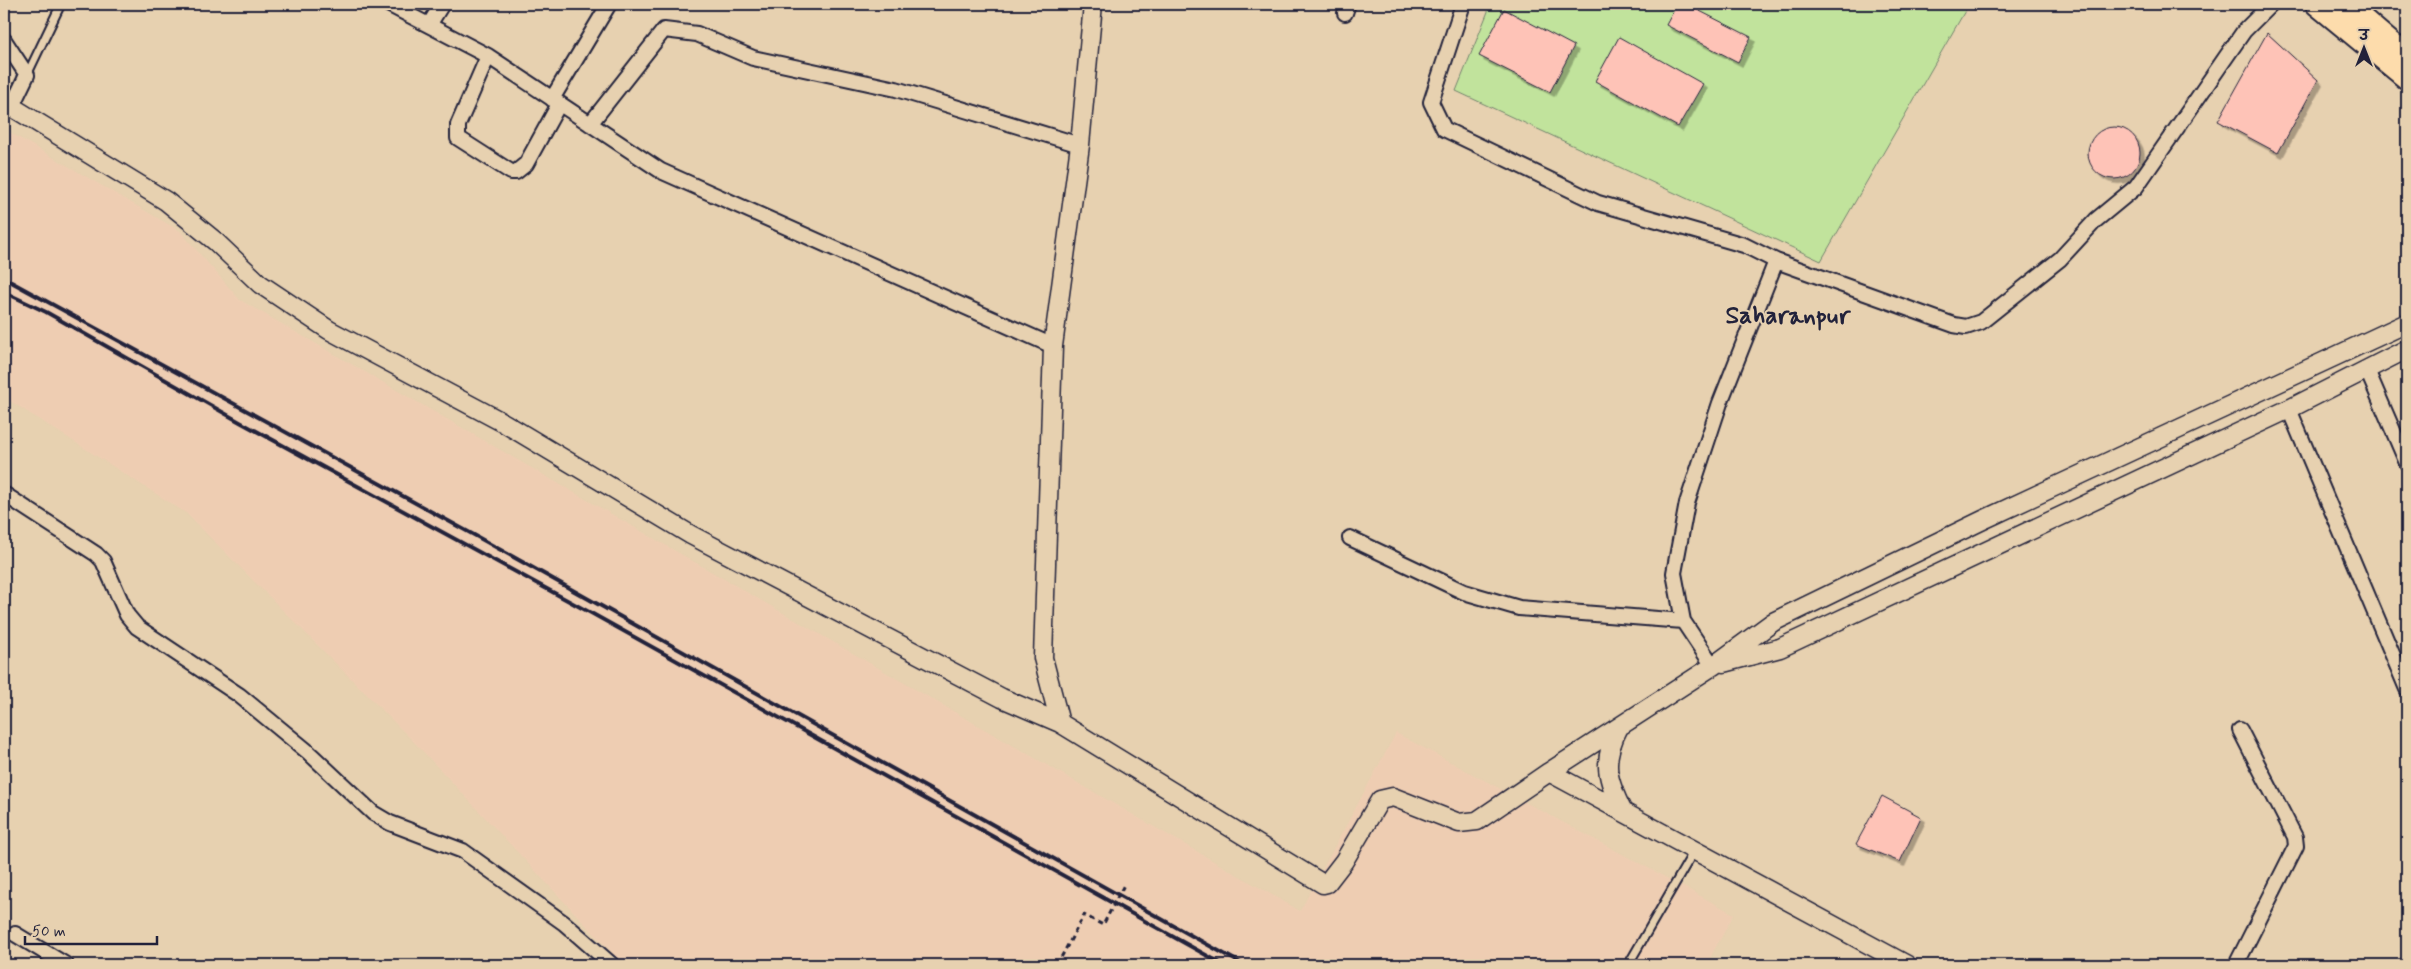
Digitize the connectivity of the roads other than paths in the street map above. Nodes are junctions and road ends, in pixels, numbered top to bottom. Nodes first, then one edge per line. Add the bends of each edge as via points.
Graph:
1 (61, 4) edge
2 (388, 4) edge
3 (442, 4) edge
4 (609, 4) edge
5 (1093, 4) edge
6 (1463, 4) edge
7 (2271, 4) edge
8 (2317, 4) edge
9 (2345, 4) edge
10 (429, 25) junction
11 (4, 40) edge
12 (2407, 53) edge
13 (488, 56) junction
14 (27, 74) junction
15 (2407, 78) edge
16 (556, 101) junction
17 (7, 105) edge
18 (590, 124) junction
19 (1080, 144) junction
20 (1776, 261) junction
21 (2407, 323) edge
22 (1053, 346) junction
23 (2407, 350) edge
24 (2367, 370) junction
25 (2289, 409) junction
26 (2407, 462) edge
27 (4, 494) edge
28 (1350, 538) dead end
29 (1683, 621) junction
30 (1713, 666) junction
31 (2407, 689) edge
32 (1060, 723) junction
33 (1619, 727) junction
34 (2240, 730) dead end
35 (1549, 772) junction
36 (1623, 812) junction
37 (1694, 851) junction
38 (15, 934) dead end
39 (66, 965) edge
40 (612, 965) edge
41 (1628, 965) edge
42 (1907, 965) edge
43 (2236, 965) edge

1 - 14 lane
2 - 10 street
3 - 10 street
4 - 16 street
5 - 19 street
6 - 20 street via 1431,102 1444,129 1598,203 1744,245
7 - 20 street via 2244,31 2136,187 2096,220 2060,259 1981,322 1966,327 1954,325
8 - 15 main road
9 - 12 main road via 2394,46
10 - 13 street
11 - 14 street
13 - 16 street
13 - 16 street via 458,125 458,138 466,144 516,172 526,164
14 - 17 street
16 - 18 street
17 - 32 street via 166,201 260,284 329,330 504,423 691,535 1002,698
18 - 19 street via 664,30 697,34 753,58 896,89
18 - 22 street via 661,171
19 - 22 street
20 - 29 street via 1720,403 1687,502 1674,573
21 - 30 street via 1983,520 1773,622
22 - 32 street via 1044,658
23 - 24 street
24 - 25 street
24 - 26 street
25 - 30 street via 1780,648
25 - 31 street
27 - 40 street via 96,554 103,561 127,615 137,627 239,695 373,813 390,824 463,851 564,923
28 - 29 street via 1464,592 1520,608
29 - 30 street
30 - 33 street
32 - 35 street via 1323,884 1344,861 1380,800 1393,797 1458,823 1469,823 1477,821
33 - 35 street
33 - 36 street via 1609,746 1608,769 1612,790
34 - 43 street via 2295,837 2296,846
35 - 36 street
36 - 37 street
37 - 41 lane
37 - 42 street
38 - 39 street

